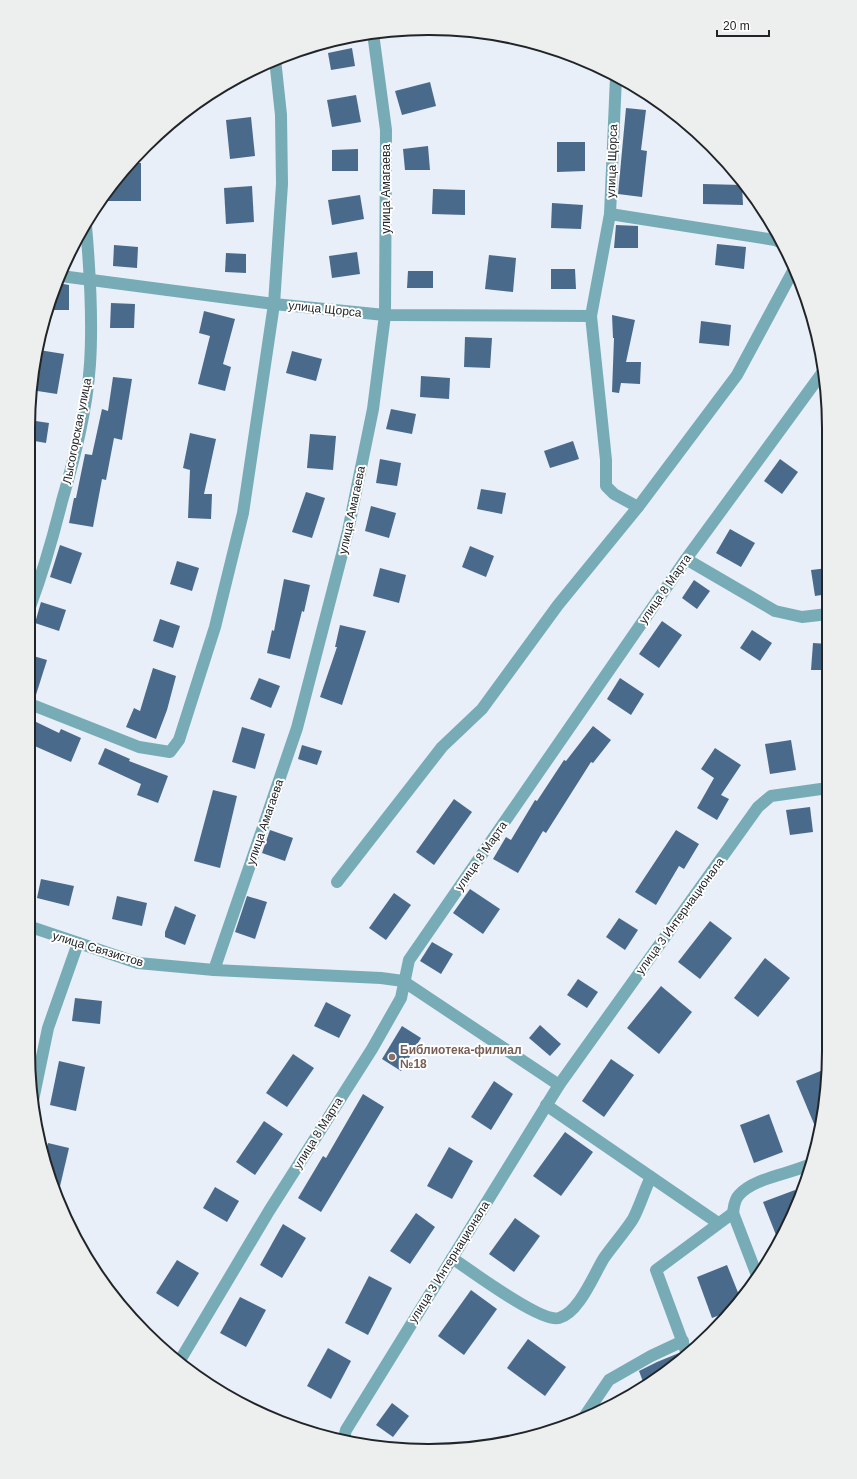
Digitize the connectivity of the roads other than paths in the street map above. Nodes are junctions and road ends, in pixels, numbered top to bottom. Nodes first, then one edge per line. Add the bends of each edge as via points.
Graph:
1 (374, 39) edge
2 (276, 66) edge
3 (616, 83) edge
4 (610, 214) junction
5 (87, 234) edge
6 (773, 240) edge
7 (791, 275) edge
8 (66, 277) edge
9 (91, 280) junction
10 (274, 304) junction
11 (385, 315) junction
12 (591, 316) junction
13 (819, 377) edge
14 (638, 507) junction
15 (686, 559) junction
16 (35, 594) edge
17 (822, 614) edge
18 (35, 706) edge
19 (822, 789) edge
20 (337, 882) dead end
21 (35, 929) edge
22 (78, 943) junction
23 (214, 970) junction
24 (403, 981) junction
25 (37, 1083) edge
26 (559, 1085) junction
27 (546, 1105) junction
28 (804, 1166) edge
29 (651, 1177) junction
30 (733, 1213) junction
31 (718, 1224) junction
32 (452, 1258) junction
33 (755, 1270) edge
34 (683, 1341) junction
35 (686, 1348) edge
36 (182, 1357) edge
37 (598, 1405) edge
38 (345, 1435) edge

1 - 11 street, улица Амагаева via 386,130
2 - 10 street via 281,115 282,184
3 - 4 street, улица Щорса
4 - 6 street
4 - 12 street, улица Щорса
5 - 9 street, Лысогорская улица
7 - 14 street via 737,374
8 - 9 street, улица Щорса
9 - 10 street, улица Щорса
9 - 16 street, Лысогорская улица via 90,365 83,415 71,470
10 - 11 street, улица Щорса
10 - 18 street via 243,513 215,627 179,740 170,752 140,747
11 - 12 street, улица Щорса
11 - 23 street, улица Амагаева via 373,409 348,531 316,659 297,728
12 - 14 street, улица Щорса via 606,460 606,486 614,494
13 - 15 street, улица 8 Марта
14 - 20 street via 558,605 482,709 442,747
15 - 17 street via 775,611 802,616
15 - 24 street, улица 8 Марта via 409,960
19 - 26 street, улица 3 Интернационала via 771,796 758,807
21 - 22 street, улица Связистов
22 - 23 street, улица Связистов via 138,963
22 - 25 street via 48,1028
23 - 24 street, улица Связистов
24 - 26 street
24 - 36 street, улица 8 Марта via 400,998 372,1049 269,1211
26 - 27 street, улица 3 Интернационала
27 - 29 street
27 - 32 street, улица 3 Интернационала
28 - 30 street via 744,1190 738,1196
29 - 31 street
29 - 32 street via 633,1218 577,1303 570,1312 559,1319 547,1318 532,1310
30 - 31 street
30 - 33 street
31 - 34 street via 656,1270
32 - 38 street, улица 3 Интернационала
34 - 35 street
34 - 37 street via 609,1380

